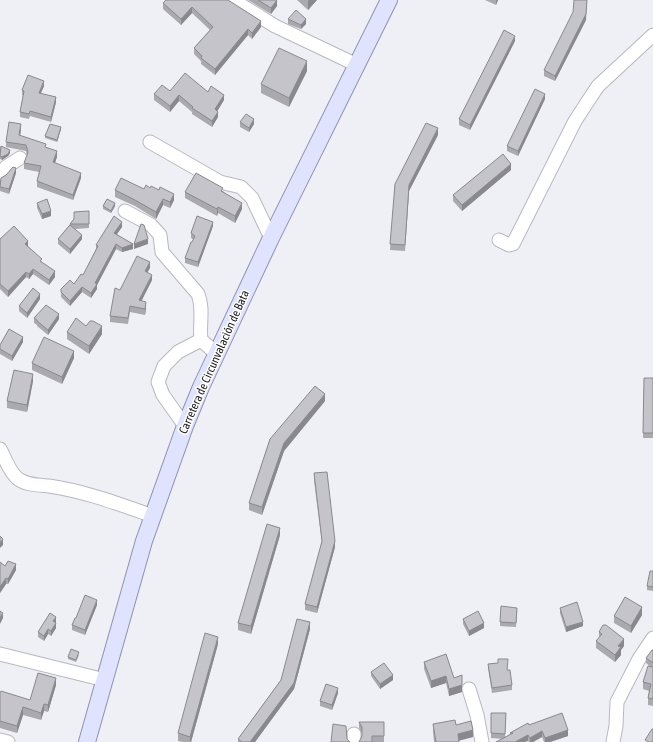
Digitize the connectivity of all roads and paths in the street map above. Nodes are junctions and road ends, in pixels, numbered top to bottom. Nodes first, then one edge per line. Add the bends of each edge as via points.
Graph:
1 (233, 0) edge
2 (389, 0) edge
3 (653, 35) edge
4 (357, 65) junction
5 (150, 142) dead end
6 (20, 158) dead end
7 (0, 175) edge
8 (125, 211) dead end
9 (270, 238) junction
10 (499, 240) dead end
11 (201, 340) junction
12 (217, 354) junction
13 (185, 426) junction
14 (0, 449) edge
15 (153, 516) junction
16 (653, 638) edge
17 (0, 654) edge
18 (105, 680) junction
19 (469, 688) dead end
20 (0, 740) edge
21 (8, 742) edge
22 (87, 742) edge
23 (482, 742) edge
24 (613, 742) edge

1 - 4 street via 275,26
2 - 4 main road, Carretera de Circunvalación de Bata
3 - 10 street via 598,86 575,121 513,244 509,245
4 - 9 main road, Carretera de Circunvalación de Bata
5 - 9 street via 220,182 241,187 252,198
6 - 7 street via 6,167
8 - 11 street via 151,225 160,234 162,252 198,294 201,302
9 - 12 main road, Carretera de Circunvalación de Bata
11 - 12 street
11 - 13 street via 178,352 164,366 158,382 163,395
12 - 13 main road, Carretera de Circunvalación de Bata
13 - 15 main road, Carretera de Circunvalación de Bata
14 - 15 street via 12,472 25,483 85,494
15 - 18 main road, Carretera de Circunvalación de Bata
16 - 24 street via 617,702
17 - 18 street
18 - 22 main road, Carretera de Circunvalación de Bata
19 - 23 street
20 - 21 street

